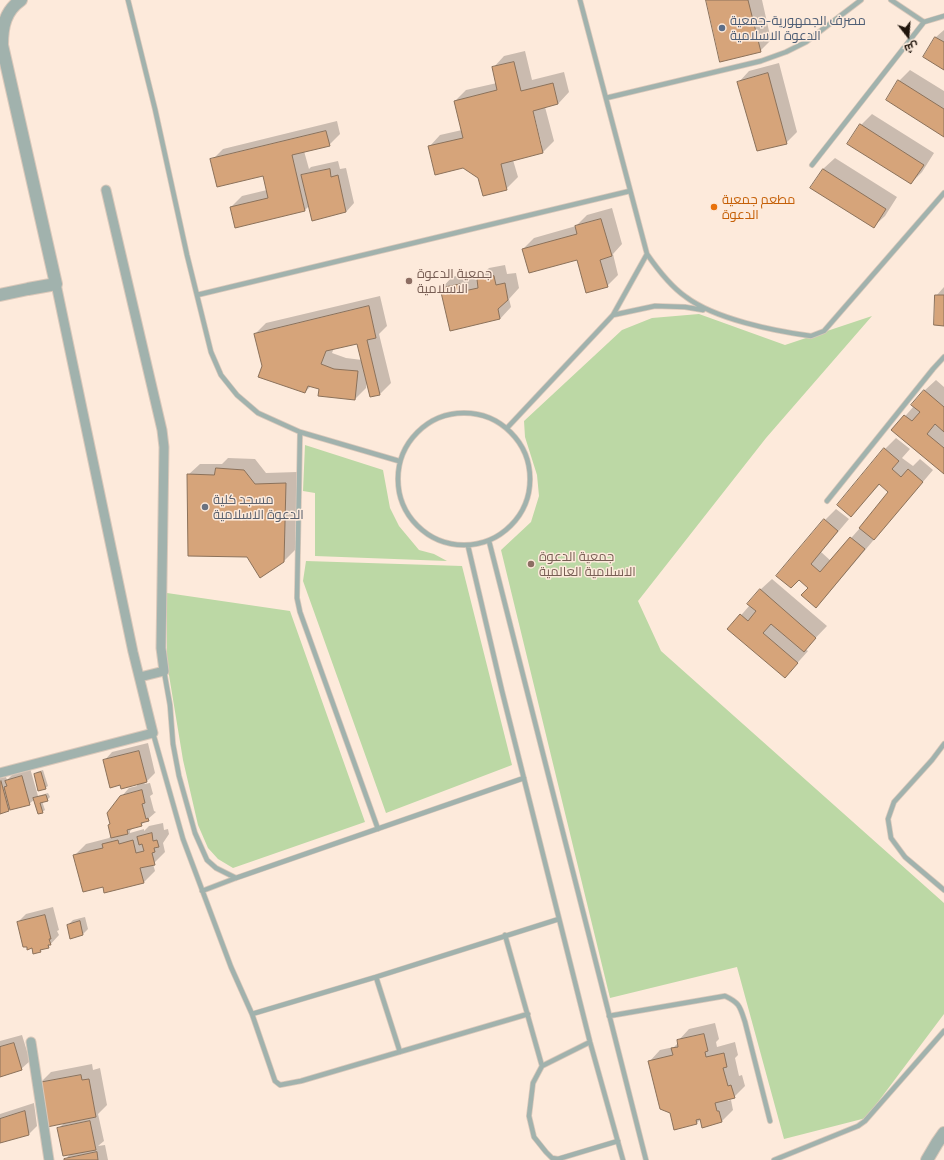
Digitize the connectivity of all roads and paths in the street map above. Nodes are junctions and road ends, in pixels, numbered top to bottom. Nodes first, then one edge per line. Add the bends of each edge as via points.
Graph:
1 (21, 0) edge
2 (128, 0) edge
3 (580, 0) edge
4 (861, 0) edge
5 (891, 0) edge
6 (944, 16) edge
7 (924, 22) junction
8 (606, 98) junction
9 (812, 165) dead end
10 (106, 190) dead end
11 (630, 191) junction
12 (944, 193) edge
13 (647, 254) junction
14 (56, 284) junction
15 (0, 295) edge
16 (197, 295) junction
17 (707, 310) junction
18 (613, 315) junction
19 (944, 357) edge
20 (506, 428) junction
21 (300, 432) junction
22 (399, 461) junction
23 (827, 501) dead end
24 (489, 541) junction
25 (468, 546) junction
26 (164, 671) junction
27 (140, 677) junction
28 (153, 733) junction
29 (944, 744) edge
30 (0, 773) edge
31 (524, 778) junction
32 (378, 829) junction
33 (236, 878) junction
34 (944, 890) edge
35 (202, 891) junction
36 (559, 919) junction
37 (505, 935) junction
38 (376, 977) junction
39 (252, 1014) junction
40 (528, 1014) junction
41 (609, 1016) junction
42 (944, 1031) edge
43 (31, 1042) dead end
44 (590, 1042) junction
45 (400, 1052) junction
46 (542, 1066) junction
47 (770, 1121) dead end
48 (944, 1134) edge
49 (618, 1140) junction
50 (49, 1160) edge
51 (622, 1160) edge
52 (646, 1160) edge
53 (774, 1160) edge
54 (928, 1160) edge

1 - 14 street via 7,15 2,30 2,45
2 - 16 lane
3 - 8 lane
4 - 8 lane via 806,42 786,52 761,61
5 - 7 lane
6 - 7 lane
7 - 9 lane
8 - 11 lane
10 - 26 street via 164,447 161,648
11 - 13 lane
11 - 16 lane
12 - 17 lane via 824,331 818,334 811,336 762,326
13 - 17 lane via 664,277 685,297
13 - 18 lane
14 - 15 street
14 - 27 street
16 - 21 lane via 212,352 221,375 237,396 258,413
17 - 18 lane via 656,306
18 - 20 lane
19 - 23 lane
20 - 22 lane via 477,414 444,416 416,433
20 - 24 lane via 526,455 530,489 516,521
21 - 22 lane
21 - 32 lane via 297,598
22 - 25 lane via 398,493 412,521 437,541
24 - 25 lane
24 - 41 lane
25 - 31 lane
26 - 27 street
26 - 33 lane via 179,776 195,833 207,860 216,868
27 - 28 street
28 - 30 street
28 - 35 lane via 183,839
29 - 34 lane via 894,802 888,819 891,838 905,857
31 - 32 lane
31 - 36 lane
32 - 33 lane
33 - 35 lane
35 - 39 lane
36 - 37 lane
36 - 44 lane
37 - 38 lane
37 - 40 lane
38 - 39 lane
38 - 45 lane
39 - 45 lane via 275,1081 280,1085
40 - 45 lane
40 - 46 lane
41 - 47 lane via 725,996 735,1001 740,1006 745,1022
41 - 52 lane
42 - 53 lane via 865,1121
43 - 50 street
44 - 46 lane
44 - 49 lane
46 - 49 lane via 534,1083 529,1116 534,1137 552,1158 558,1159
48 - 54 street
49 - 51 lane

